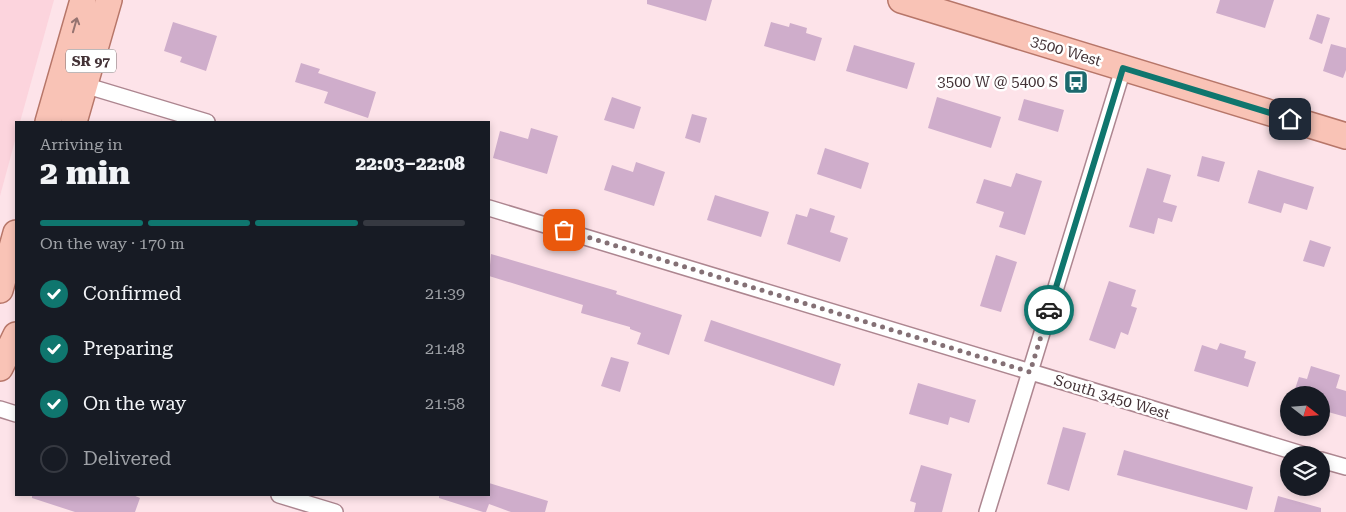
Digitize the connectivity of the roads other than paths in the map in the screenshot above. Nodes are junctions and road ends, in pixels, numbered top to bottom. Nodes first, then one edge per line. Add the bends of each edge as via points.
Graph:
1 (82, 0) edge
2 (109, 0) edge
3 (901, 0) edge
4 (1123, 68) junction
5 (84, 85) junction
6 (48, 121) edge
7 (74, 121) edge
8 (204, 121) edge
9 (1346, 136) edge
10 (490, 208) edge
11 (15, 237) edge
12 (0, 290) edge
13 (15, 337) edge
14 (0, 368) edge
15 (1030, 372) junction
16 (0, 409) edge
17 (15, 414) edge
18 (1280, 447) edge
19 (1330, 463) edge
20 (1346, 467) edge
21 (282, 496) edge
22 (335, 512) edge
23 (987, 512) edge

6 -> 1 main road, SR 97
2 - 5 main road, SR 97
3 - 4 main road, 3500 West
4 - 9 main road, 3500 West
4 - 15 street
5 - 7 main road, SR 97
5 - 8 street
10 - 15 street, South 3450 West
11 - 12 main road
13 - 14 main road
15 - 18 street, South 3450 West
15 - 23 street
16 - 17 street
19 - 20 street
21 - 22 street

